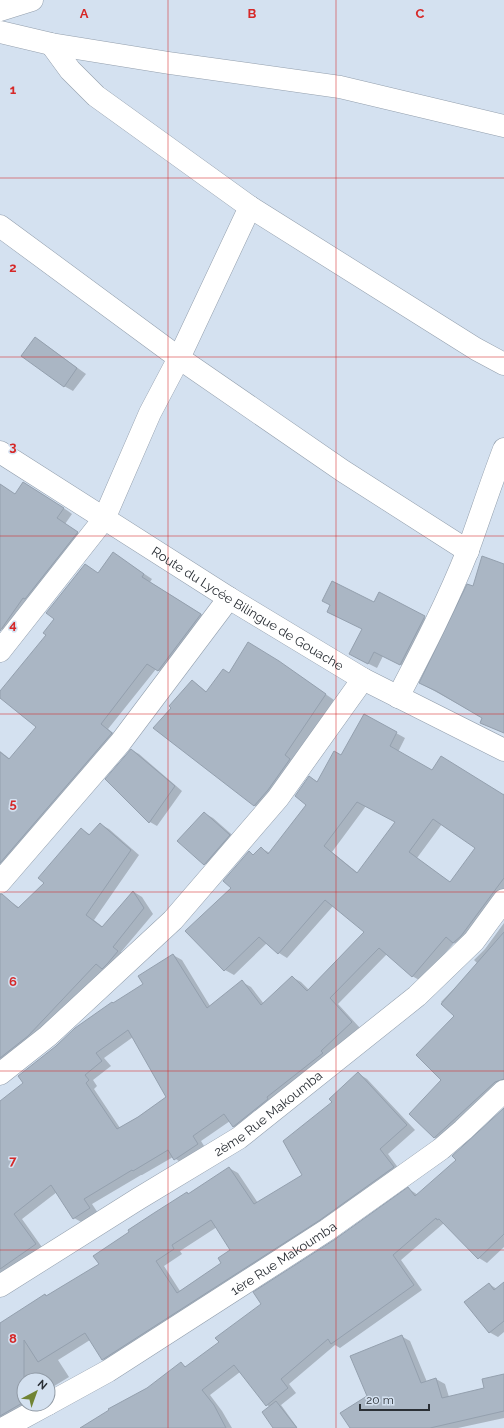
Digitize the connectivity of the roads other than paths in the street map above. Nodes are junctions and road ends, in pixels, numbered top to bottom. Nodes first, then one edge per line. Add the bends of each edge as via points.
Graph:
1 (32, 0) edge
2 (0, 10) edge
3 (0, 32) edge
4 (51, 44) junction
5 (504, 126) edge
6 (250, 207) junction
7 (0, 226) edge
8 (179, 358) junction
9 (504, 364) edge
10 (504, 450) edge
11 (0, 452) edge
12 (104, 519) junction
13 (468, 551) junction
14 (229, 598) junction
15 (0, 652) edge
16 (363, 679) junction
17 (398, 697) junction
18 (504, 750) edge
19 (0, 882) edge
20 (504, 900) edge
21 (0, 1074) edge
22 (504, 1091) edge
23 (0, 1286) edge
24 (56, 1399) edge
25 (33, 1412) edge
26 (4, 1428) edge

1 - 2 street
3 - 4 street
4 - 5 street via 340,87
4 - 6 street via 70,70 96,96
6 - 8 street
6 - 9 street
7 - 8 street
8 - 12 street via 150,413
8 - 13 street via 343,471
10 - 13 street
11 - 12 street, Route du Lycée Bilingue de Gouache
12 - 14 street, Route du Lycée Bilingue de Gouache
12 - 15 street
13 - 17 street via 441,614
14 - 16 street, Route du Lycée Bilingue de Gouache
14 - 19 street via 120,743
16 - 17 street, Route du Lycée Bilingue de Gouache
16 - 21 street via 278,798 173,920 48,1036
17 - 18 street, Route du Lycée Bilingue de Gouache
20 - 23 street, 2ème Rue Makoumba via 474,941 417,996 239,1138
22 - 24 street, 1ère Rue Makoumba via 441,1149 327,1230 108,1370
25 - 26 street, 1ère Rue Makoumba

